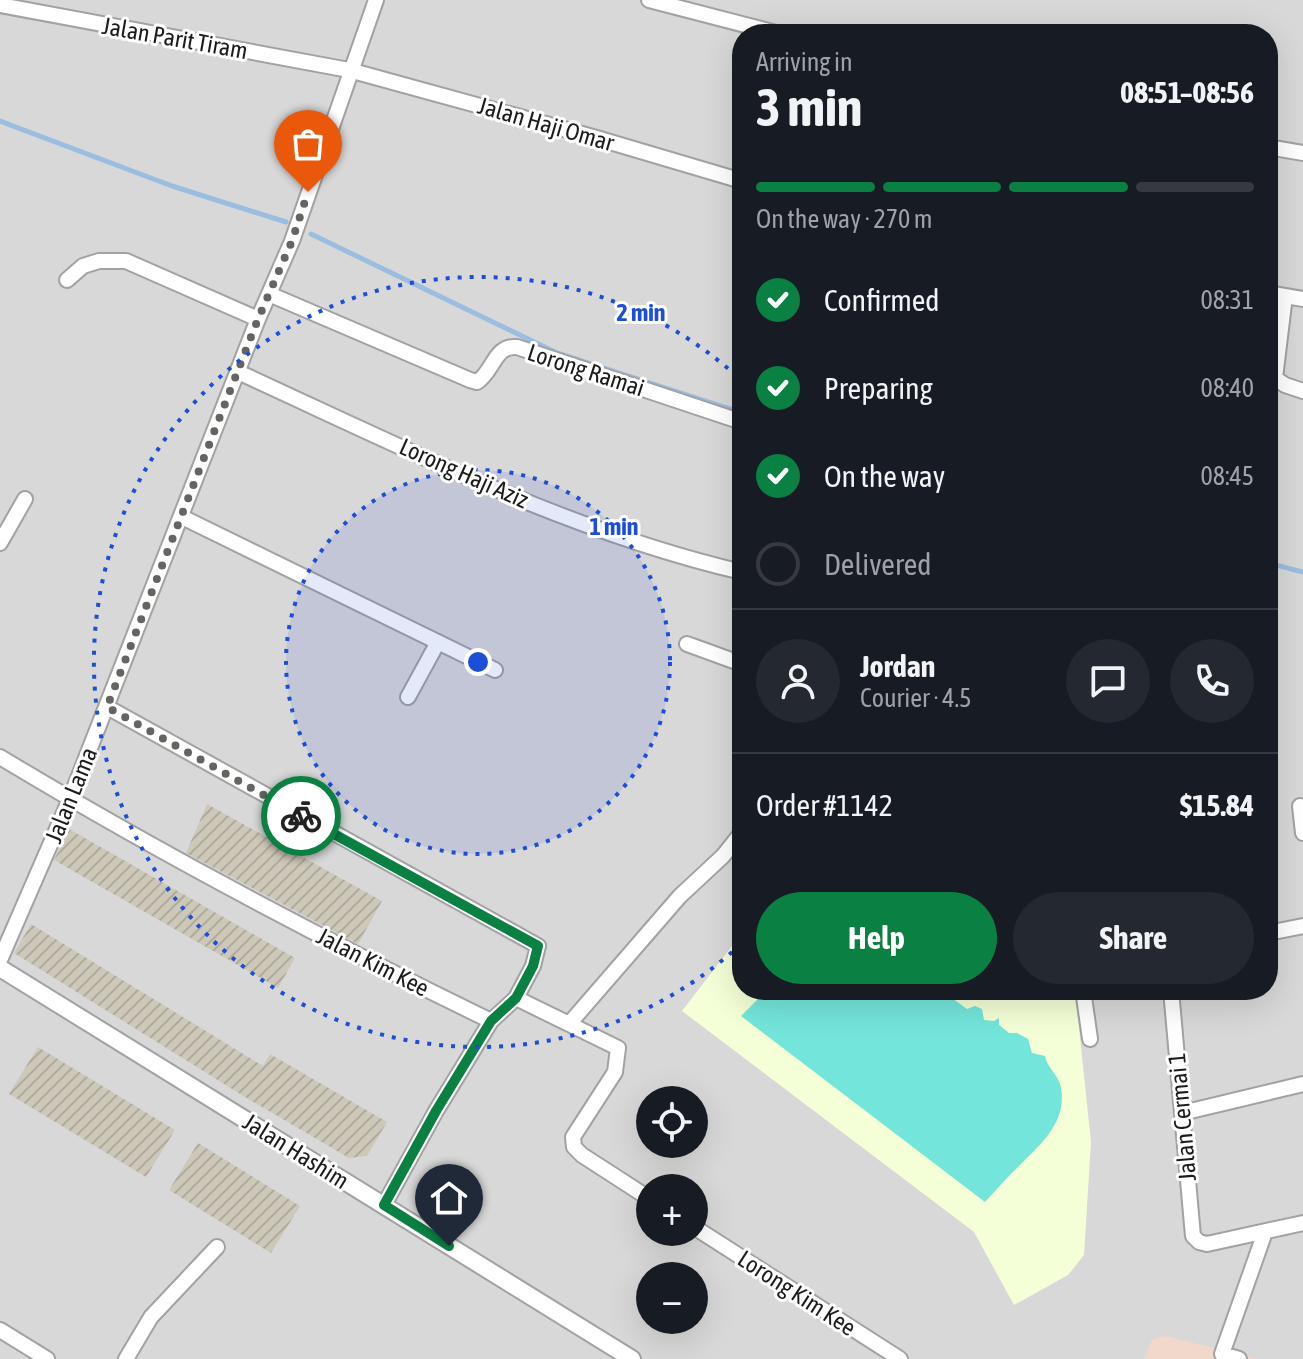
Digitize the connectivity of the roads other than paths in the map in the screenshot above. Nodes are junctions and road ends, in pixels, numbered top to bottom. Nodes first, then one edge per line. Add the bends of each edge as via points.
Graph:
1 (376, 0) edge
2 (649, 0) edge
3 (0, 5) edge
4 (741, 24) edge
5 (349, 70) junction
6 (1278, 149) edge
7 (1303, 153) edge
8 (732, 178) edge
9 (67, 280) dead end
10 (269, 294) junction
11 (1278, 295) edge
12 (1285, 296) junction
13 (1303, 299) edge
14 (258, 319) junction
15 (1278, 353) edge
16 (238, 372) junction
17 (1278, 380) edge
18 (1303, 391) edge
19 (732, 419) edge
20 (25, 499) dead end
21 (182, 517) junction
22 (0, 543) edge
23 (732, 570) edge
24 (438, 642) junction
25 (687, 644) dead end
26 (732, 660) edge
27 (495, 670) dead end
28 (408, 697) dead end
29 (107, 707) junction
30 (0, 757) edge
31 (70, 799) junction
32 (1300, 806) dead end
33 (1303, 833) edge
34 (732, 845) edge
35 (1303, 926) edge
36 (1278, 931) edge
37 (0, 960) edge
38 (0, 968) edge
39 (516, 998) junction
40 (1084, 1000) edge
41 (1172, 1000) edge
42 (491, 1021) junction
43 (569, 1024) junction
44 (1090, 1039) dead end
45 (1303, 1084) edge
46 (1182, 1113) junction
47 (636, 1190) edge
48 (384, 1205) junction
49 (1303, 1223) edge
50 (1265, 1232) junction
51 (708, 1236) edge
52 (217, 1247) dead end
53 (0, 1330) edge
54 (47, 1359) edge
55 (126, 1359) edge
56 (632, 1359) edge
57 (900, 1359) edge
58 (1239, 1359) edge

1 - 5 street, Jalan Lama
2 - 4 street
3 - 5 street, Jalan Parit Tiram
5 - 8 street, Jalan Haji Omar
5 - 10 street, Jalan Lama
6 - 7 street
9 - 14 street via 83,266 126,261
10 - 14 street, Jalan Lama
10 - 19 street, Lorong Ramai via 477,382 500,351 517,347
11 - 12 street
12 - 13 street
12 - 15 street
14 - 16 street, Jalan Lama
16 - 21 street, Jalan Lama
16 - 23 street, Lorong Haji Aziz via 508,495
17 - 18 street
20 - 22 street
21 - 24 street
21 - 29 street, Jalan Lama
24 - 27 street
24 - 28 street
25 - 26 street
29 - 31 street, Jalan Lama
29 - 39 street via 535,943 533,966
30 - 31 street, Jalan Kim Kee
31 - 37 street, Jalan Lama
31 - 42 street, Jalan Kim Kee via 364,960
32 - 33 street
34 - 43 street
35 - 36 street
38 - 48 street, Jalan Hashim
39 - 42 street
39 - 43 street
40 - 44 street
41 - 46 street, Jalan Cermai 1
42 - 48 street
43 - 47 street via 618,1048 615,1072 573,1137 574,1147
45 - 46 street
46 - 50 street, Jalan Cermai 1 via 1193,1236 1207,1244
48 - 56 street, Jalan Hashim
49 - 50 street
50 - 58 street via 1222,1354
51 - 57 street, Lorong Kim Kee
52 - 55 street via 151,1317
53 - 54 street

